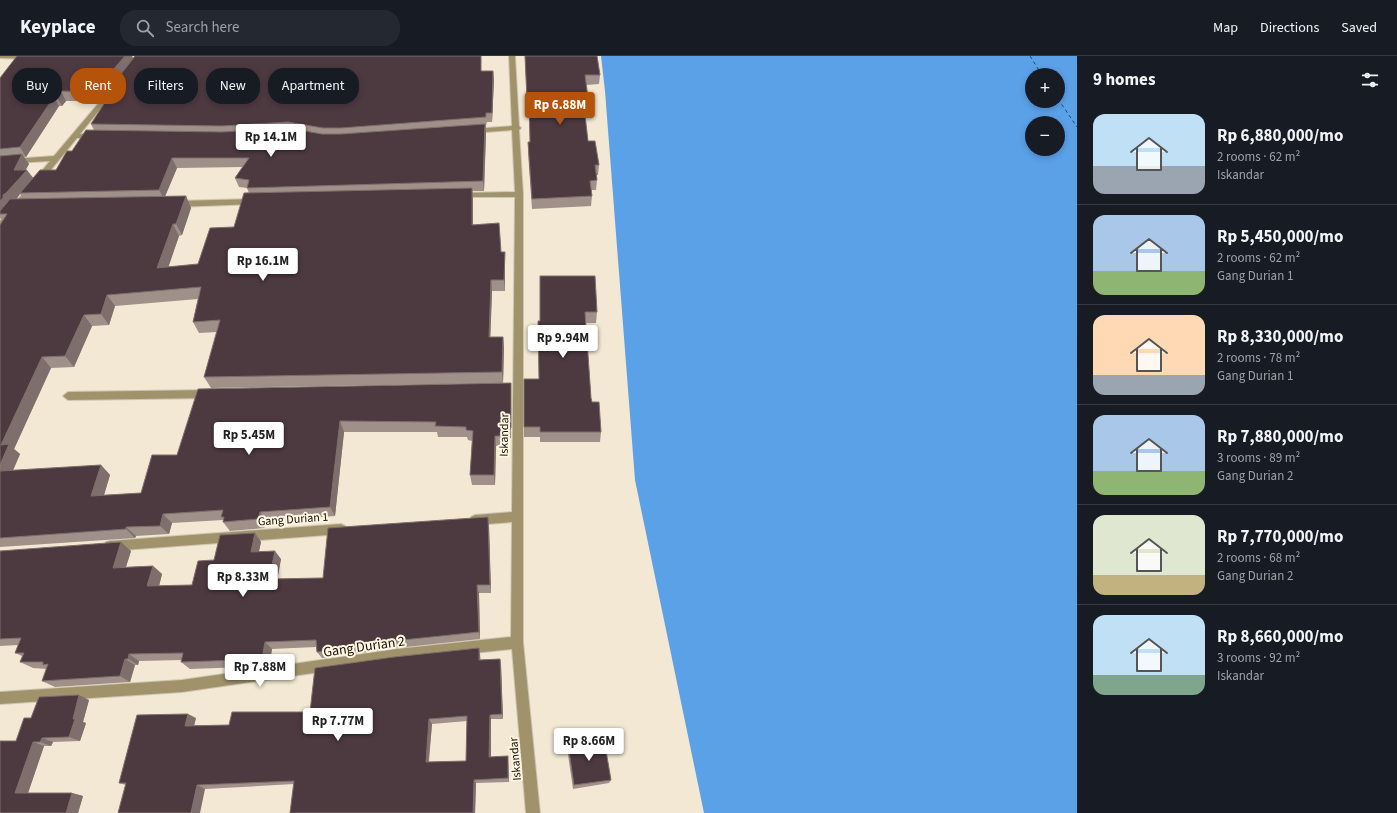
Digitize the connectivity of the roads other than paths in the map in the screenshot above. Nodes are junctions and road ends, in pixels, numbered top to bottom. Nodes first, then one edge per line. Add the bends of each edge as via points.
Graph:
1 (0, 56) edge
2 (512, 56) edge
3 (39, 57) edge
4 (101, 104) edge
5 (517, 128) junction
6 (462, 132) edge
7 (74, 136) junction
8 (98, 137) edge
9 (56, 158) junction
10 (0, 162) edge
11 (519, 194) junction
12 (455, 195) edge
13 (261, 202) edge
14 (168, 204) edge
15 (14, 207) junction
16 (28, 207) edge
17 (0, 226) edge
18 (217, 394) edge
19 (68, 396) dead end
20 (516, 518) junction
21 (462, 521) edge
22 (353, 528) edge
23 (102, 546) edge
24 (518, 642) junction
25 (0, 698) edge
26 (533, 813) edge

1 - 3 street
2 - 5 street, Iskandar
4 - 7 street
5 - 6 street
5 - 11 street, Iskandar
7 - 8 street
7 - 9 street
9 - 10 street
9 - 15 street
11 - 12 street
11 - 20 street, Iskandar via 514,388
13 - 14 street
15 - 16 street
15 - 17 street
18 - 19 street
20 - 21 street
20 - 24 street, Iskandar
22 - 23 street, Gang Durian 1
24 - 25 street, Gang Durian 2 via 397,655 182,686
24 - 26 street, Iskandar

